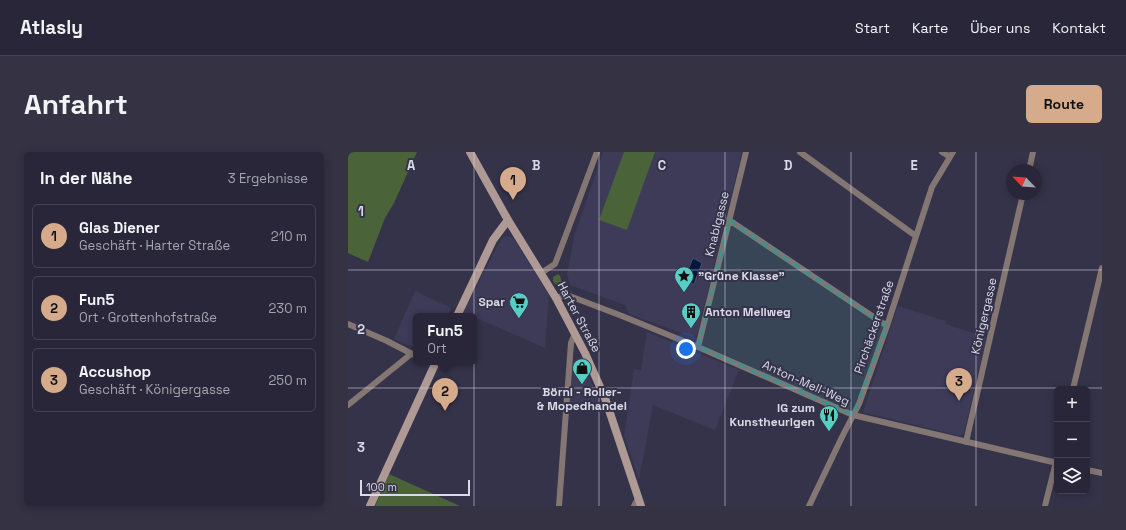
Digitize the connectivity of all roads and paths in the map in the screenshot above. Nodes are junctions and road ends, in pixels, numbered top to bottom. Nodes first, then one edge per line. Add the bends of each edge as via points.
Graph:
1 (470, 152) edge
2 (597, 152) edge
3 (746, 152) edge
4 (800, 152) edge
5 (942, 152) edge
6 (1033, 152) edge
7 (951, 155) edge
8 (1030, 164) edge
9 (1022, 200) edge
10 (508, 220) junction
11 (729, 220) junction
12 (916, 235) junction
13 (1102, 268) edge
14 (541, 273) junction
15 (556, 298) junction
16 (458, 313) edge
17 (348, 324) edge
18 (887, 326) junction
19 (576, 333) junction
20 (698, 347) junction
21 (413, 354) edge
22 (413, 356) edge
23 (432, 365) edge
24 (1074, 386) edge
25 (348, 405) edge
26 (853, 415) junction
27 (966, 442) junction
28 (1054, 460) edge
29 (1090, 471) edge
30 (1054, 472) edge
31 (1102, 473) edge
32 (638, 504) edge
33 (370, 506) edge
34 (559, 506) edge
35 (809, 506) edge
36 (1045, 506) edge

1 - 10 main road, Harter Straße
2 - 14 street via 555,264
3 - 11 street, Knablgasse
4 - 12 street
5 - 7 street
6 - 8 street
7 - 12 street, Pirchäckerstraße via 932,187
9 - 27 street, Königergasse
10 - 14 main road, Harter Straße
10 - 16 main road via 493,240
11 - 18 street
11 - 20 street, Knablgasse
12 - 18 street, Pirchäckerstraße
13 - 24 street
14 - 15 main road, Harter Straße
15 - 19 main road, Harter Straße
15 - 20 street, Anton-Mell-Weg via 567,296
17 - 21 street
18 - 26 street, Pirchäckerstraße
19 - 32 main road, Harter Straße via 604,398
19 - 34 street via 571,343
20 - 26 street, Anton-Mell-Weg
22 - 25 street
23 - 33 main road
26 - 27 street, Anton-Mell-Weg
26 - 35 street, Pirchäckerstraße
27 - 28 street, Anton-Mell-Weg
29 - 31 street
30 - 36 street

